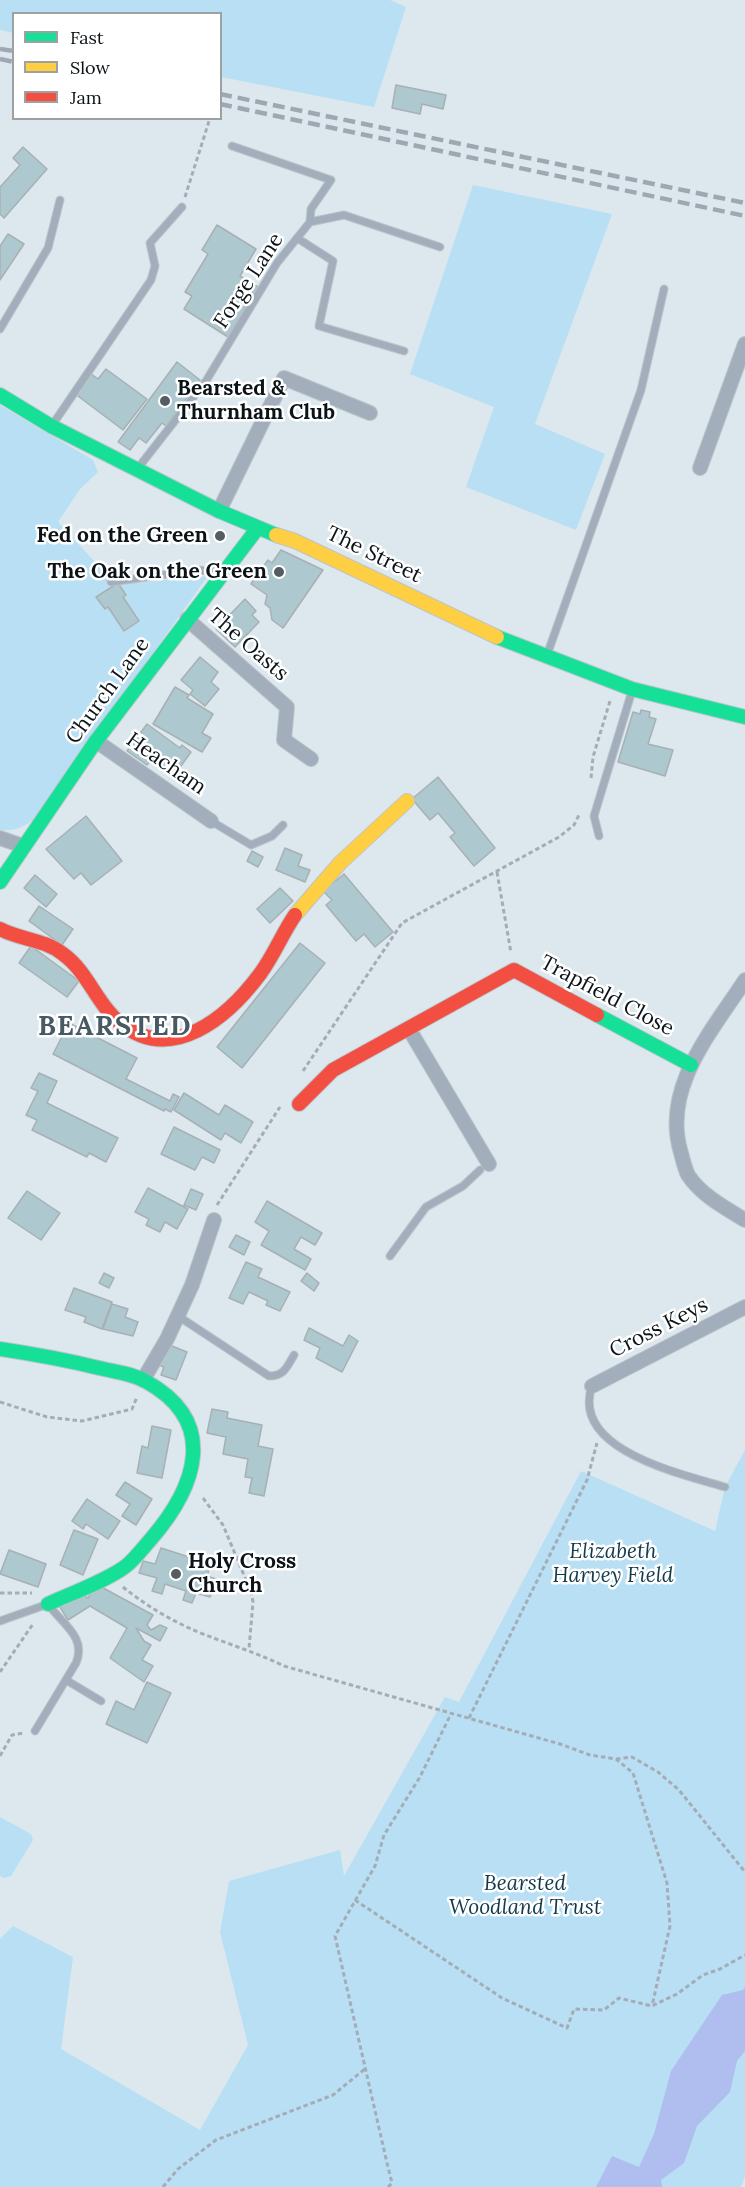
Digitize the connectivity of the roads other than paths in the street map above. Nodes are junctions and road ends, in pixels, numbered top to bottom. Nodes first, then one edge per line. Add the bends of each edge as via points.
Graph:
1 (232, 146) dead end
2 (60, 200) dead end
3 (182, 207) road end
4 (310, 222) junction
5 (297, 238) junction
6 (440, 247) dead end
7 (664, 289) dead end
8 (0, 329) edge
9 (745, 344) edge
10 (404, 351) dead end
11 (0, 395) edge
12 (370, 413) dead end
13 (51, 426) junction
14 (700, 468) dead end
15 (136, 470) junction
16 (219, 512) junction
17 (257, 529) junction
18 (225, 572) junction
19 (111, 582) dead end
20 (187, 619) junction
21 (546, 658) junction
22 (632, 689) junction
23 (745, 717) edge
24 (96, 741) junction
25 (311, 759) dead end
26 (407, 801) dead end
27 (211, 821) joint
28 (283, 825) dead end
29 (599, 836) dead end
30 (0, 838) edge
31 (23, 846) junction
32 (0, 882) edge
33 (0, 929) edge
34 (745, 980) edge
35 (409, 1029) junction
36 (691, 1065) junction
37 (298, 1104) dead end
38 (489, 1164) joint
39 (214, 1220) road end
40 (745, 1220) edge
41 (390, 1256) dead end
42 (745, 1307) edge
43 (178, 1316) junction
44 (0, 1348) edge
45 (294, 1355) dead end
46 (144, 1380) junction
47 (592, 1386) joint
48 (725, 1488) dead end
49 (48, 1604) junction
50 (0, 1621) edge
51 (66, 1680) junction
52 (100, 1701) dead end
53 (35, 1731) road end

1 - 4 lane via 331,180 311,208
2 - 8 lane via 48,248
3 - 13 lane via 150,243 154,266 151,280
4 - 5 lane, Forge Lane
4 - 6 lane, Forge Lane via 344,215
5 - 10 lane via 333,261 319,326
5 - 15 lane, Forge Lane via 277,263 206,381
7 - 21 lane via 641,390
9 - 14 street
11 - 13 street, The Street
12 - 16 street via 284,378
13 - 15 street, The Street
15 - 16 street, The Street
16 - 17 street, The Street
17 - 18 street, Church Lane
17 - 21 street, The Street via 296,541
18 - 19 lane via 198,570
18 - 20 street, Church Lane
20 - 24 street, Church Lane
20 - 25 street, The Oasts via 286,707 284,740
21 - 22 street, The Street
22 - 23 street, The Street
22 - 29 lane via 594,816
24 - 27 street, Heacham
24 - 31 street, Church Lane
26 - 33 street via 302,904 260,974 239,997 179,1040 153,1040 139,1035 114,1017 92,992 87,977 53,947
27 - 28 lane via 251,845 272,836
30 - 31 street
31 - 32 street, Church Lane
34 - 36 street
35 - 36 street, Trapfield Close via 514,970
35 - 37 street, Trapfield Close via 333,1070
35 - 38 street
36 - 40 street via 676,1104 677,1140 688,1174 710,1198
38 - 41 lane via 463,1186 426,1207
39 - 43 street
42 - 47 street, Cross Keys
43 - 45 lane via 269,1376 283,1372
43 - 46 street
44 - 46 street
46 - 49 street via 169,1397 189,1428 193,1441 187,1486 125,1568
47 - 48 lane via 588,1396 590,1419 637,1459
49 - 50 lane
49 - 51 lane via 79,1643 80,1652
51 - 52 lane
51 - 53 lane

